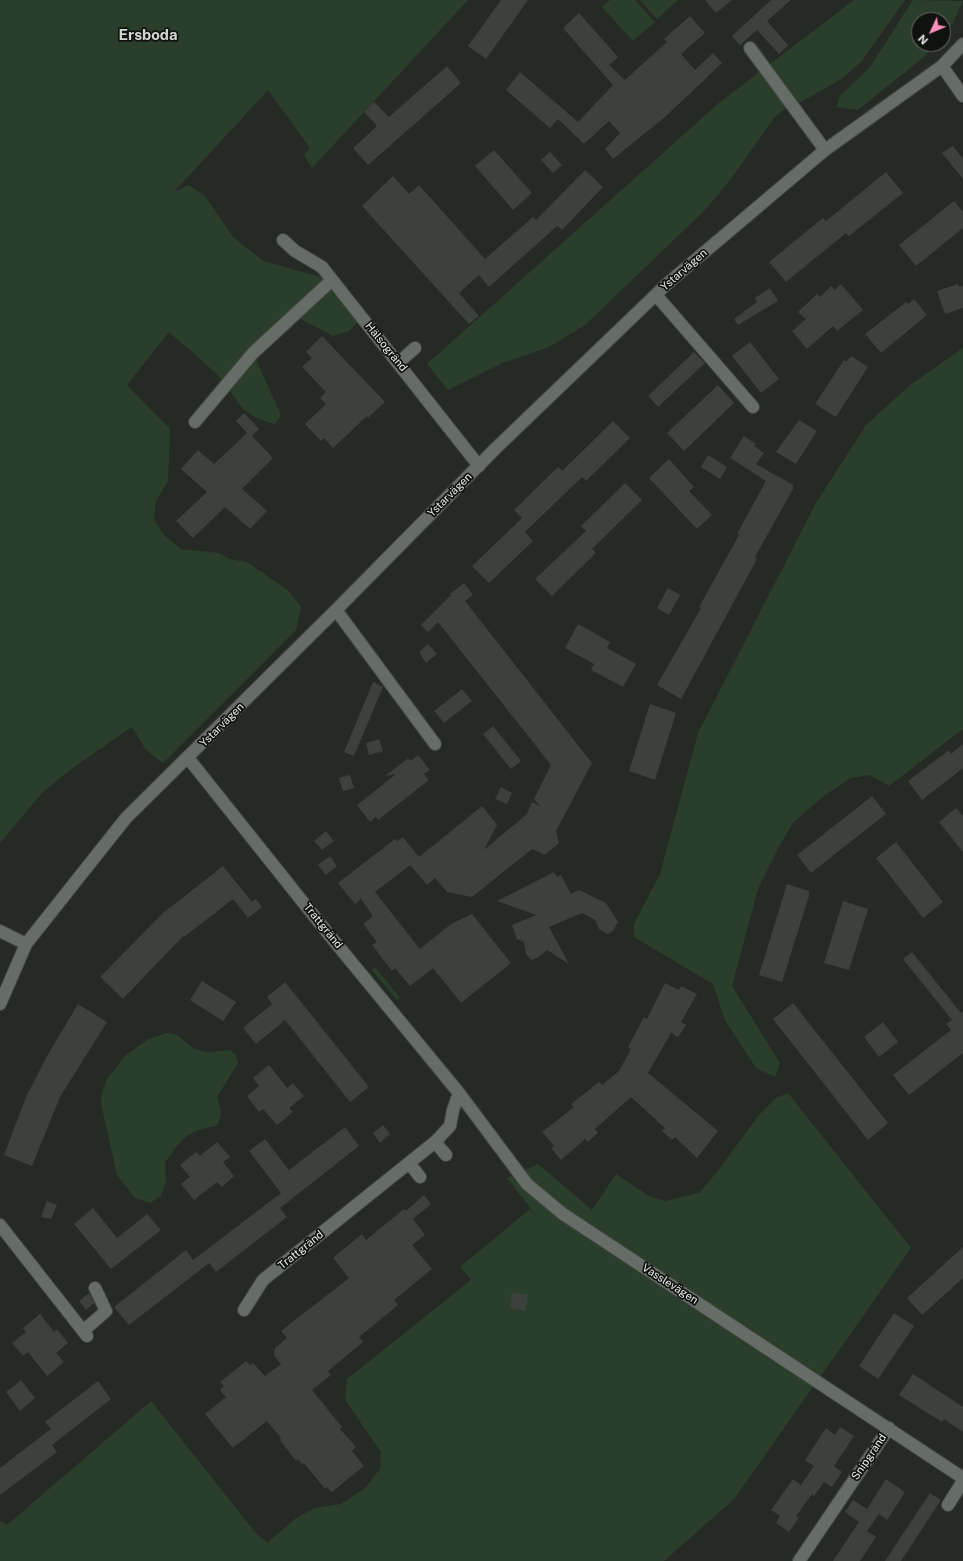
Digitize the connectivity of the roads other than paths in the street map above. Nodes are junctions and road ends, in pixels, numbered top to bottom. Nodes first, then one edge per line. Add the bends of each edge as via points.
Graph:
1 (963, 44) edge
2 (750, 48) dead end
3 (942, 66) junction
4 (963, 96) edge
5 (824, 150) junction
6 (283, 240) dead end
7 (332, 280) junction
8 (656, 295) junction
9 (415, 348) dead end
10 (398, 363) junction
11 (753, 407) dead end
12 (195, 422) dead end
13 (479, 466) junction
14 (336, 610) junction
15 (435, 744) dead end
16 (188, 758) junction
17 (0, 931) edge
18 (26, 944) junction
19 (0, 1004) edge
20 (459, 1093) junction
21 (475, 1115) joint
22 (435, 1142) junction
23 (446, 1156) dead end
24 (409, 1163) junction
25 (420, 1177) dead end
26 (0, 1225) edge
27 (95, 1288) dead end
28 (244, 1310) dead end
29 (889, 1428) junction
30 (963, 1478) edge
31 (963, 1482) edge
32 (948, 1505) dead end
33 (799, 1561) edge

1 - 3 street, Ystarvägen
2 - 5 street
3 - 4 street
3 - 5 street, Ystarvägen
5 - 8 street, Ystarvägen
6 - 7 street, Hälsogränd via 295,251 322,267
7 - 10 street, Hälsogränd
7 - 12 street via 253,353 206,401
8 - 11 street
8 - 13 street, Ystarvägen
9 - 10 street
10 - 13 street, Hälsogränd
13 - 14 street, Ystarvägen
14 - 15 street
14 - 16 street, Ystarvägen
16 - 18 street, Ystarvägen via 126,818
16 - 20 street, Trattgränd
17 - 18 street
18 - 19 street, Ystarvägen
20 - 21 street, Trattgränd
20 - 22 street, Trattgränd via 450,1126
21 - 29 street, Vasslevägen via 527,1184 563,1214
22 - 23 street
22 - 24 street, Trattgränd
24 - 25 street
24 - 28 street, Trattgränd via 263,1280
26 - 27 street via 85,1333 106,1311
29 - 30 street, Snipgränd
29 - 33 street, Snipgränd
31 - 32 street

